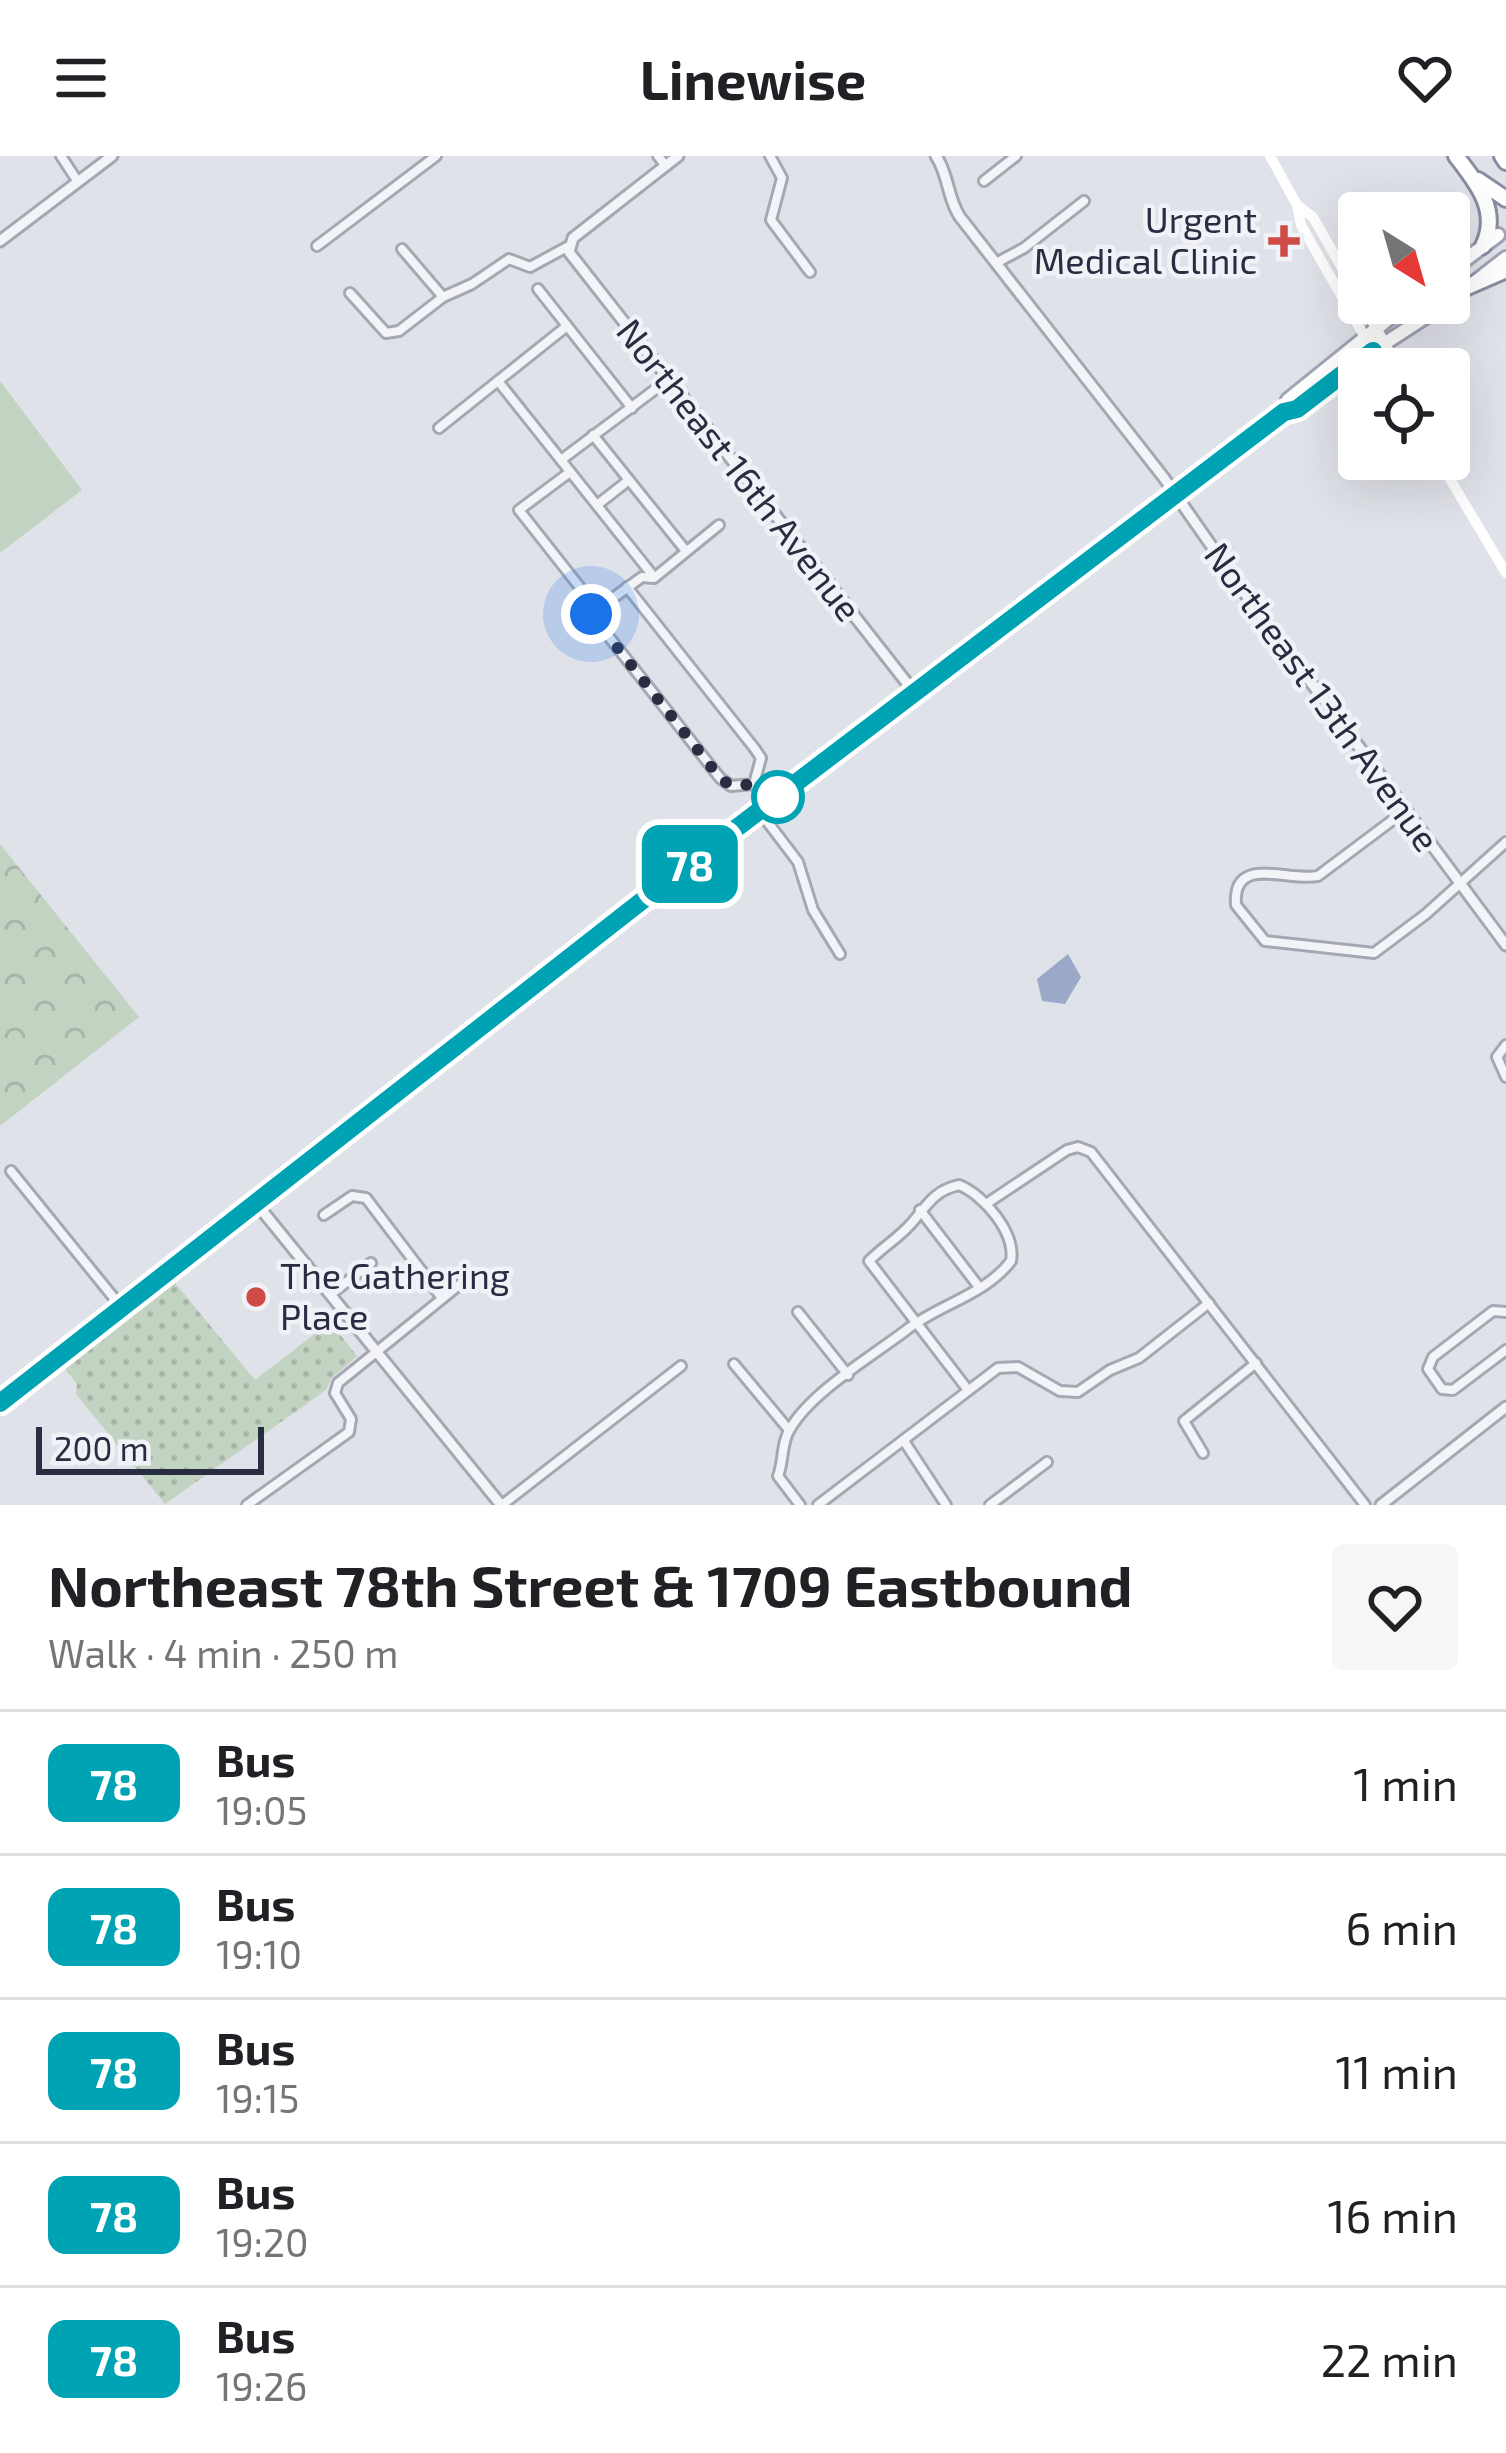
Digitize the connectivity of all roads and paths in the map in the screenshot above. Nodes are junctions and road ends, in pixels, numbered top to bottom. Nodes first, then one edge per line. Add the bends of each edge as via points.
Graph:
1 (61, 156) edge
2 (112, 156) edge
3 (658, 156) edge
4 (678, 156) edge
5 (770, 156) edge
6 (936, 156) edge
7 (1016, 156) edge
8 (1270, 156) edge
9 (1456, 156) edge
10 (430, 158) edge
11 (666, 166) junction
12 (1469, 173) junction
13 (984, 181) dead end
14 (78, 182) junction
15 (1506, 199) edge
16 (1084, 201) dead end
17 (1297, 205) junction
18 (1503, 231) edge
19 (0, 241) edge
20 (1483, 245) junction
21 (317, 246) dead end
22 (567, 247) junction
23 (402, 249) dead end
24 (1470, 255) edge
25 (1506, 258) edge
26 (1338, 262) edge
27 (996, 263) junction
28 (1506, 270) edge
29 (810, 272) dead end
30 (1470, 285) edge
31 (1470, 286) edge
32 (538, 289) dead end
33 (350, 293) dead end
34 (443, 297) junction
35 (1369, 324) edge
36 (1390, 324) edge
37 (1407, 324) edge
38 (567, 326) junction
39 (1375, 341) junction
40 (1377, 348) edge
41 (1381, 348) edge
42 (669, 380) junction
43 (498, 381) junction
44 (632, 408) junction
45 (439, 428) dead end
46 (593, 435) junction
47 (561, 460) junction
48 (571, 472) junction
49 (629, 480) junction
50 (1453, 480) edge
51 (1175, 495) junction
52 (597, 506) junction
53 (719, 525) dead end
54 (686, 551) junction
55 (1506, 573) edge
56 (654, 578) junction
57 (627, 587) junction
58 (597, 609) junction
59 (914, 692) junction
60 (754, 784) junction
61 (764, 807) junction
62 (1406, 811) junction
63 (1506, 842) edge
64 (1459, 883) junction
65 (1506, 945) edge
66 (840, 954) dead end
67 (1506, 1045) edge
68 (1506, 1077) edge
69 (11, 1171) dead end
70 (256, 1202) junction
71 (986, 1204) junction
72 (920, 1210) junction
73 (324, 1215) dead end
74 (371, 1262) dead end
75 (469, 1277) dead end
76 (979, 1287) junction
77 (331, 1294) junction
78 (442, 1298) junction
79 (1210, 1303) junction
80 (122, 1308) junction
81 (1503, 1310) edge
82 (798, 1312) dead end
83 (915, 1324) junction
84 (1506, 1350) edge
85 (378, 1353) junction
86 (734, 1364) dead end
87 (1256, 1364) junction
88 (681, 1366) dead end
89 (848, 1375) junction
90 (968, 1390) junction
91 (0, 1403) edge
92 (1506, 1407) edge
93 (789, 1430) junction
94 (904, 1440) junction
95 (1203, 1453) dead end
96 (1047, 1462) dead end
97 (247, 1505) edge
98 (502, 1505) edge
99 (800, 1505) edge
100 (818, 1505) edge
101 (946, 1505) edge
102 (991, 1505) edge
103 (1365, 1505) edge
104 (1381, 1505) edge

1 - 14 street
2 - 14 street
3 - 11 street
4 - 11 street
5 - 29 street via 782,173 771,220
6 - 27 street, Northeast 13th Avenue via 954,209
7 - 13 street
8 - 17 main road
9 - 12 highway
10 - 21 street
11 - 22 street
12 - 15 highway
12 - 20 highway via 1490,212
14 - 19 street
16 - 27 street
17 - 26 main road
17 - 39 main road via 1301,225
18 - 20 main road
20 - 24 main road
22 - 34 street via 530,267 509,259
22 - 42 street, Northeast 16th Avenue
23 - 34 street
25 - 30 main road
27 - 51 street, Northeast 13th Avenue
28 - 31 highway
32 - 38 street
33 - 34 street via 386,333
35 - 39 main road
36 - 39 main road
37 - 39 main road
38 - 43 street
38 - 44 street
39 - 40 main road
39 - 41 main road
39 - 51 main road via 1297,409
42 - 44 street
42 - 59 street, Northeast 16th Avenue
43 - 45 street
43 - 47 street
44 - 46 street
46 - 47 street
46 - 49 street
47 - 48 street
48 - 52 street
48 - 58 street via 519,510
49 - 52 street
49 - 54 street
50 - 55 main road
51 - 59 main road
51 - 62 street, Northeast 13th Avenue
52 - 56 street
53 - 54 street
54 - 56 street
56 - 57 street
57 - 58 street
57 - 60 street via 755,749
58 - 60 street via 591,614 720,778
59 - 61 main road
60 - 61 street
61 - 66 street
61 - 70 main road
62 - 64 street, Northeast 13th Avenue
62 - 64 street via 1318,876 1252,873 1239,883 1236,905 1263,940 1374,953
63 - 64 street
64 - 65 street, Northeast 13th Avenue
67 - 68 street via 1497,1057
69 - 80 street
70 - 77 street
70 - 80 main road
71 - 72 street via 966,1187 944,1189
71 - 76 street via 1012,1253 1006,1268
71 - 79 street via 1065,1151 1091,1151
72 - 76 street
72 - 83 street via 869,1261
73 - 78 street via 352,1196 366,1198
74 - 77 street
75 - 78 street
76 - 83 street
77 - 85 street
78 - 85 street
79 - 87 street
79 - 90 street via 1078,1392 1008,1366
80 - 91 main road
81 - 84 street via 1433,1357 1428,1370 1449,1390
82 - 89 street
83 - 89 street
83 - 90 street
85 - 97 street via 335,1388 352,1421 349,1432
85 - 98 street
86 - 93 street
87 - 95 street via 1184,1420
87 - 103 street
88 - 98 street
89 - 93 street
90 - 94 street
92 - 104 street
93 - 99 street via 778,1476
94 - 100 street
94 - 101 street
96 - 102 street

